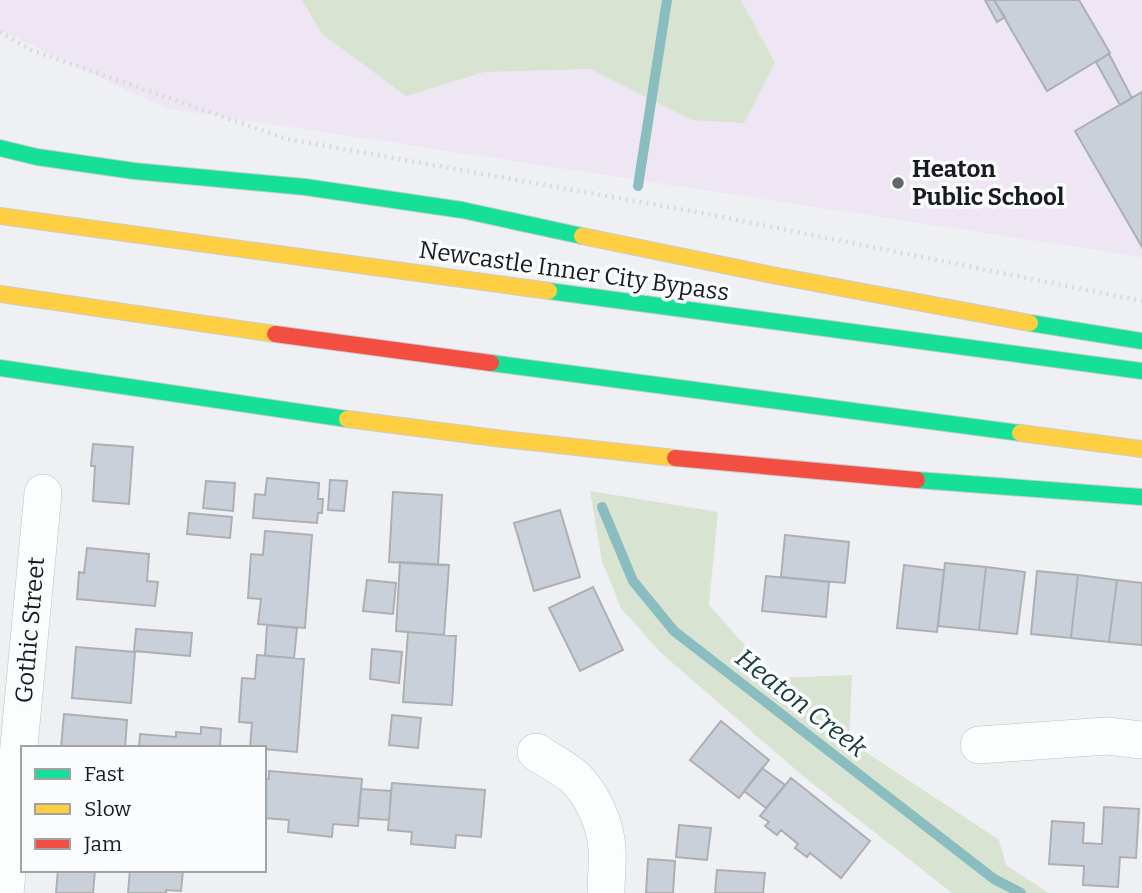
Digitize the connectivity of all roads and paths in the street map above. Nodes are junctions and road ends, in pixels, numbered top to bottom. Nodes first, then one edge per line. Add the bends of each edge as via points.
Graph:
1 (0, 32) edge
2 (0, 148) edge
3 (0, 216) edge
4 (0, 294) edge
5 (1142, 301) edge
6 (1142, 341) edge
7 (0, 368) edge
8 (1142, 371) edge
9 (1142, 449) edge
10 (43, 493) dead end
11 (1142, 497) edge
12 (1142, 740) edge
13 (979, 745) dead end
14 (536, 752) dead end
15 (5, 893) edge
16 (606, 893) edge

1 - 5 path via 31,50 287,139 702,213
2 - 6 highway via 134,171 305,187 462,210 772,275
3 - 8 highway, Newcastle Inner City Bypass
4 - 9 highway
7 - 11 highway via 501,439 700,461
10 - 15 street, Gothic Street
12 - 13 street via 1107,736
14 - 16 street via 579,782 601,821 607,846

